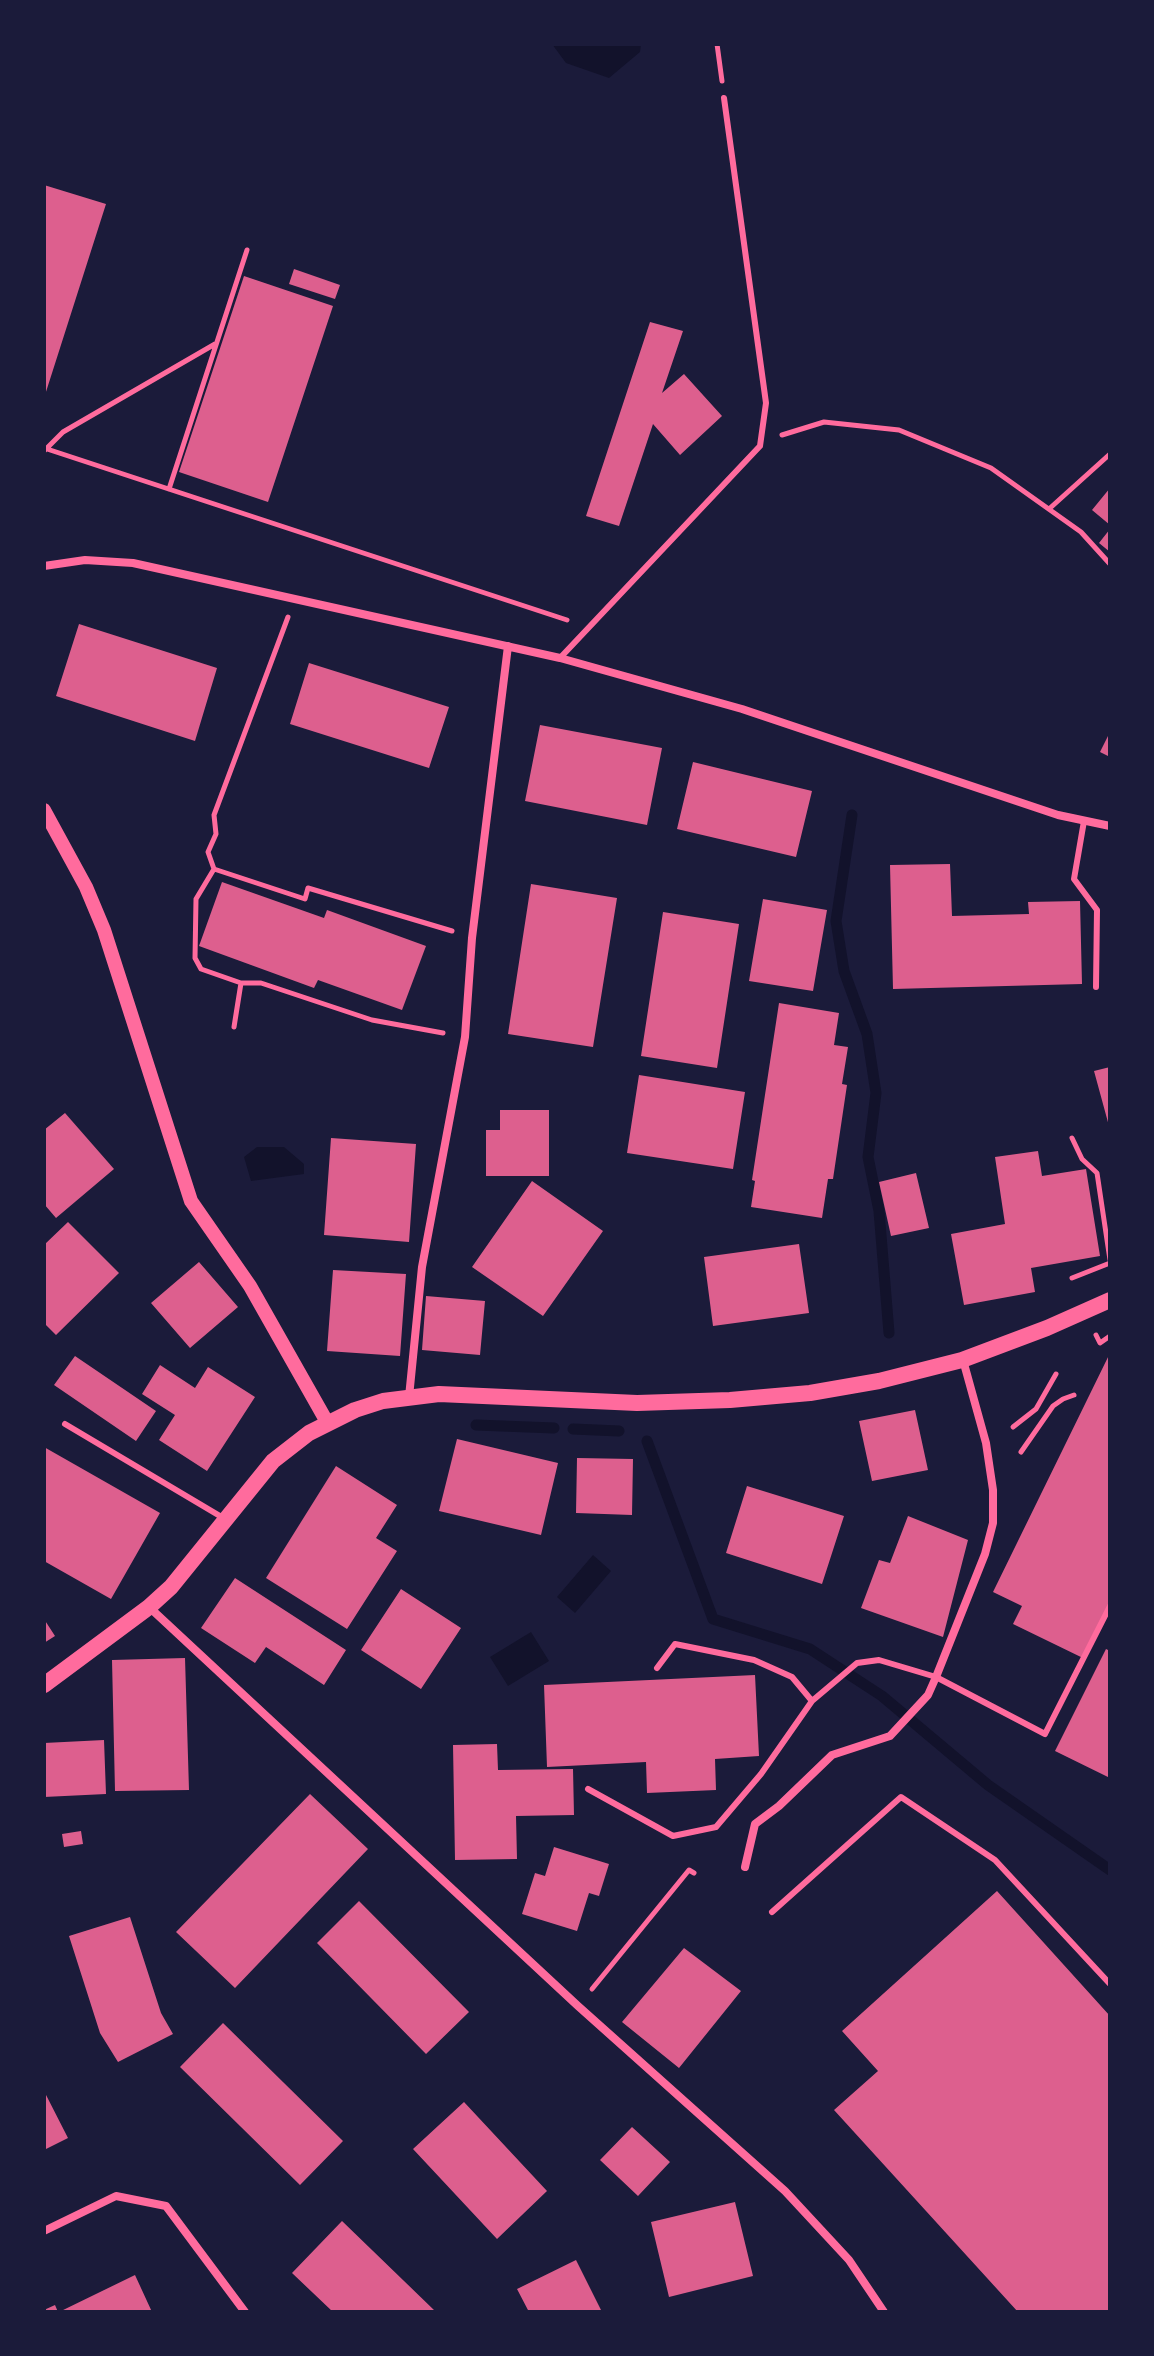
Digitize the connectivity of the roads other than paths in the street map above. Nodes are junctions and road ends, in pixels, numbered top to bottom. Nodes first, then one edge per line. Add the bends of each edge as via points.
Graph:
1 (724, 98) road end
2 (44, 566) edge
3 (508, 646) junction
4 (560, 658) junction
5 (44, 810) edge
6 (1084, 821) junction
7 (1110, 826) edge
8 (49, 828) edge
9 (1096, 987) dead end
10 (1110, 1300) edge
11 (962, 1360) junction
12 (409, 1397) junction
13 (327, 1422) junction
14 (65, 1424) dead end
15 (225, 1519) junction
16 (1110, 1606) edge
17 (149, 1607) junction
18 (657, 1668) dead end
19 (936, 1677) junction
20 (44, 1685) edge
21 (812, 1701) junction
22 (588, 1789) dead end
23 (745, 1867) dead end
24 (772, 1912) dead end
25 (1110, 1984) edge
26 (44, 2231) edge
27 (245, 2312) edge
28 (884, 2312) edge

1 - 4 lane via 766,403 760,446
2 - 3 street via 117,561
3 - 4 street
3 - 12 street via 465,1037 422,1267
4 - 6 street via 742,709
5 - 8 street
6 - 7 street
6 - 9 lane via 1074,879 1097,910
8 - 13 street via 86,887 104,930 191,1201 250,1286
10 - 11 main road
11 - 12 main road via 845,1387 745,1399 637,1403 468,1394
11 - 19 street via 986,1443 993,1523
12 - 13 main road
13 - 15 main road via 273,1461
14 - 15 lane
15 - 17 main road
16 - 19 lane via 1045,1734
17 - 20 main road
17 - 28 street via 785,2191 849,2260
18 - 21 lane via 675,1644 754,1660 792,1677
19 - 21 lane via 879,1660 857,1663
19 - 23 street via 928,1695 890,1736 832,1755 755,1824
21 - 22 lane via 716,1827 673,1836
24 - 25 lane via 901,1797 995,1860
26 - 27 street via 116,2196 166,2206

